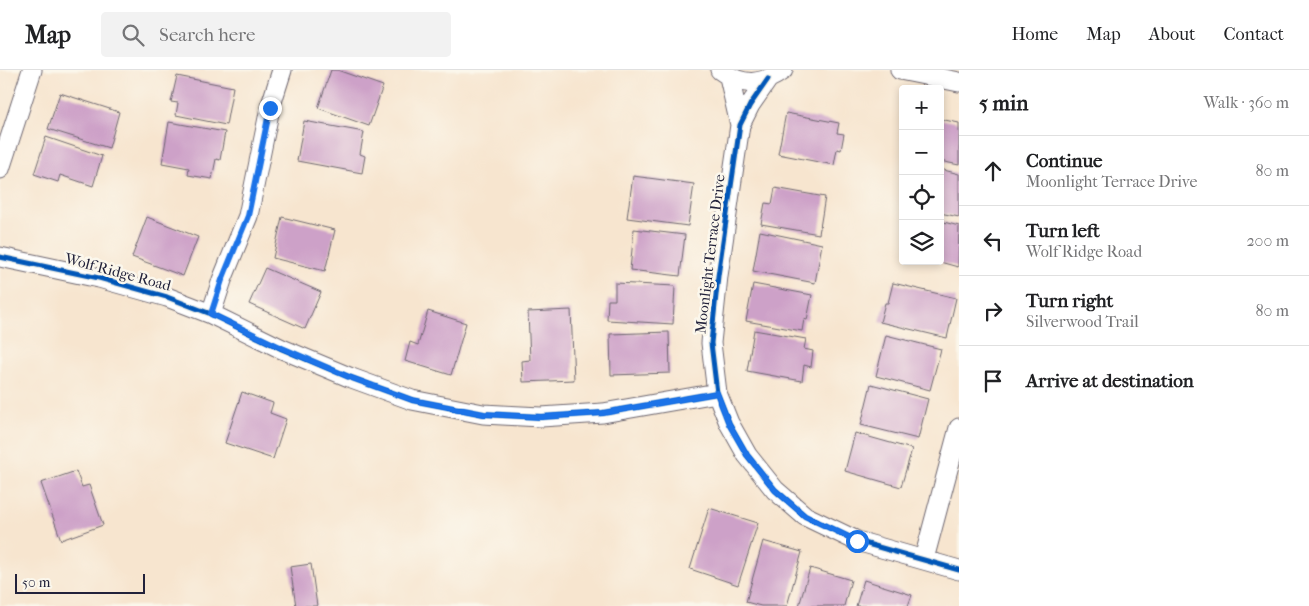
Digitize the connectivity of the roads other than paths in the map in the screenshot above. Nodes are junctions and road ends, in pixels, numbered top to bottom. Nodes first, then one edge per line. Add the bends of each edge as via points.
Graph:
1 (32, 70) edge
2 (282, 70) edge
3 (900, 70) edge
4 (725, 74) edge
5 (775, 75) edge
6 (959, 82) edge
7 (740, 125) junction
8 (0, 169) edge
9 (0, 256) edge
10 (211, 314) junction
11 (717, 393) junction
12 (959, 428) edge
13 (924, 559) junction
14 (959, 570) edge

1 - 8 street
2 - 10 street via 270,108 248,216
3 - 6 street
4 - 5 street via 743,82 758,83
4 - 7 street, Moonlight Terrace Drive
5 - 7 street, Moonlight Terrace Drive via 750,105
7 - 11 street, Moonlight Terrace Drive via 711,343
9 - 10 street, Wolf Ridge Road via 99,278 167,297
10 - 11 street, Wolf Ridge Road via 349,377 412,400 484,414 541,417 603,413
11 - 13 street, Moonlight Terrace Drive via 729,424 747,455 775,490 805,516 857,541
12 - 13 street
13 - 14 street, Moonlight Terrace Drive

